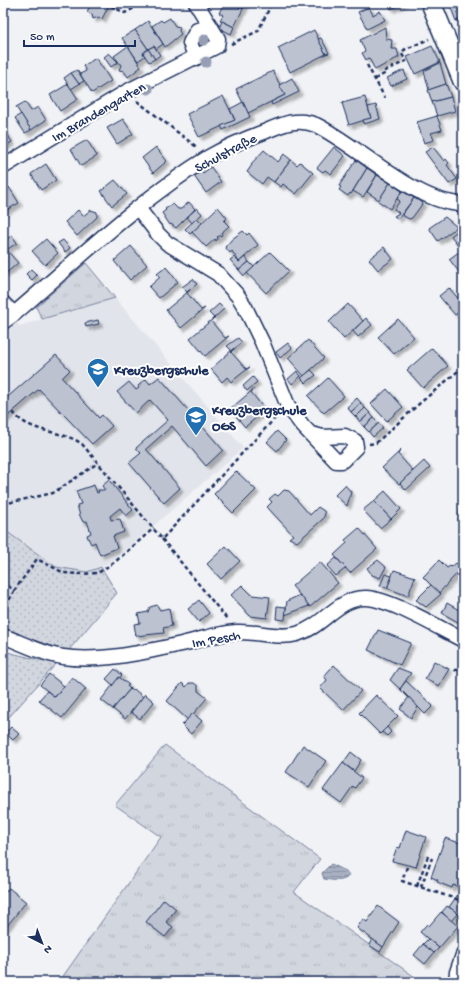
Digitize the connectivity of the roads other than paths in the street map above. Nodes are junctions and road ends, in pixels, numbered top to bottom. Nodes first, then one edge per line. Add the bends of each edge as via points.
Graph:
1 (196, 3) edge
2 (431, 3) edge
3 (210, 27) junction
4 (196, 58) junction
5 (463, 81) edge
6 (3, 167) edge
7 (463, 204) edge
8 (138, 208) junction
9 (3, 303) edge
10 (8, 318) edge
11 (311, 434) dead end
12 (3, 636) edge
13 (463, 640) edge
14 (463, 955) edge
15 (456, 982) edge

1 - 3 street
2 - 5 street
3 - 4 street via 197,30 190,43
3 - 4 street, Im Brandengarten via 218,39 217,46
4 - 6 street, Im Brandengarten via 126,92
7 - 8 street, Schulstraße via 431,198 345,142 302,121 288,122 210,156
8 - 10 street, Schulstraße
8 - 11 street via 167,243 218,274 238,296 259,336 288,406
9 - 10 street, Schulstraße
12 - 13 street, Im Pesch via 63,657 89,658 161,648 236,632 273,636 299,633 350,601 368,598 413,614
14 - 15 street

